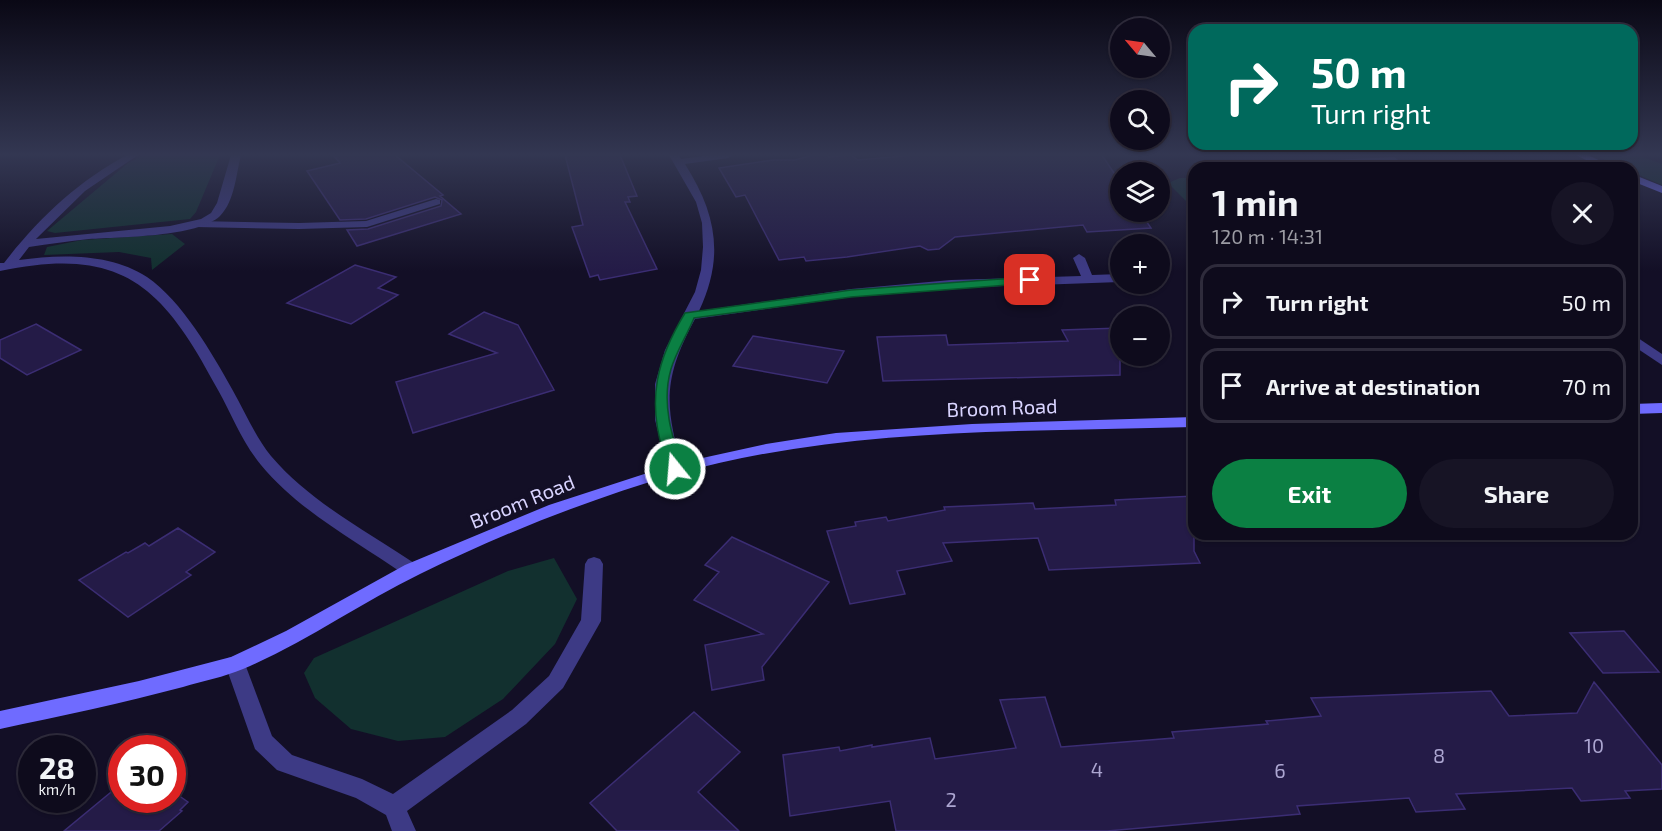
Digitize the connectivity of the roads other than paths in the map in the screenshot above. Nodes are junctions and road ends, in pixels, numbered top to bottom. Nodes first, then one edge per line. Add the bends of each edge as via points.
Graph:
1 (77, 194) edge
2 (226, 194) edge
3 (696, 194) edge
4 (436, 202) dead end
5 (196, 224) junction
6 (25, 244) junction
7 (1079, 258) dead end
8 (5, 266) edge
9 (1110, 278) edge
10 (1088, 279) junction
11 (690, 316) junction
12 (1638, 343) edge
13 (1662, 361) edge
14 (1662, 408) edge
15 (1638, 409) edge
16 (1188, 422) edge
17 (675, 469) junction
18 (594, 564) dead end
19 (411, 570) junction
20 (235, 664) junction
21 (0, 720) edge
22 (394, 807) junction
23 (404, 831) edge

1 - 6 street
2 - 5 street via 215,215
3 - 11 street via 707,225 707,271
4 - 5 street via 367,224
5 - 6 street
6 - 8 street
7 - 10 street
8 - 19 street via 86,261 119,268 143,280 166,302 196,343 271,466 311,501
9 - 10 street
10 - 11 street via 951,284 851,293
11 - 17 street via 665,370 660,403
12 - 13 street
14 - 15 street
16 - 17 street, Broom Road via 836,438
17 - 19 street, Broom Road via 555,509
18 - 22 street via 591,621 555,682 519,717
19 - 20 street, Broom Road via 293,637
20 - 21 street, Broom Road via 139,690
20 - 22 street via 263,742 285,763 362,790
22 - 23 street

